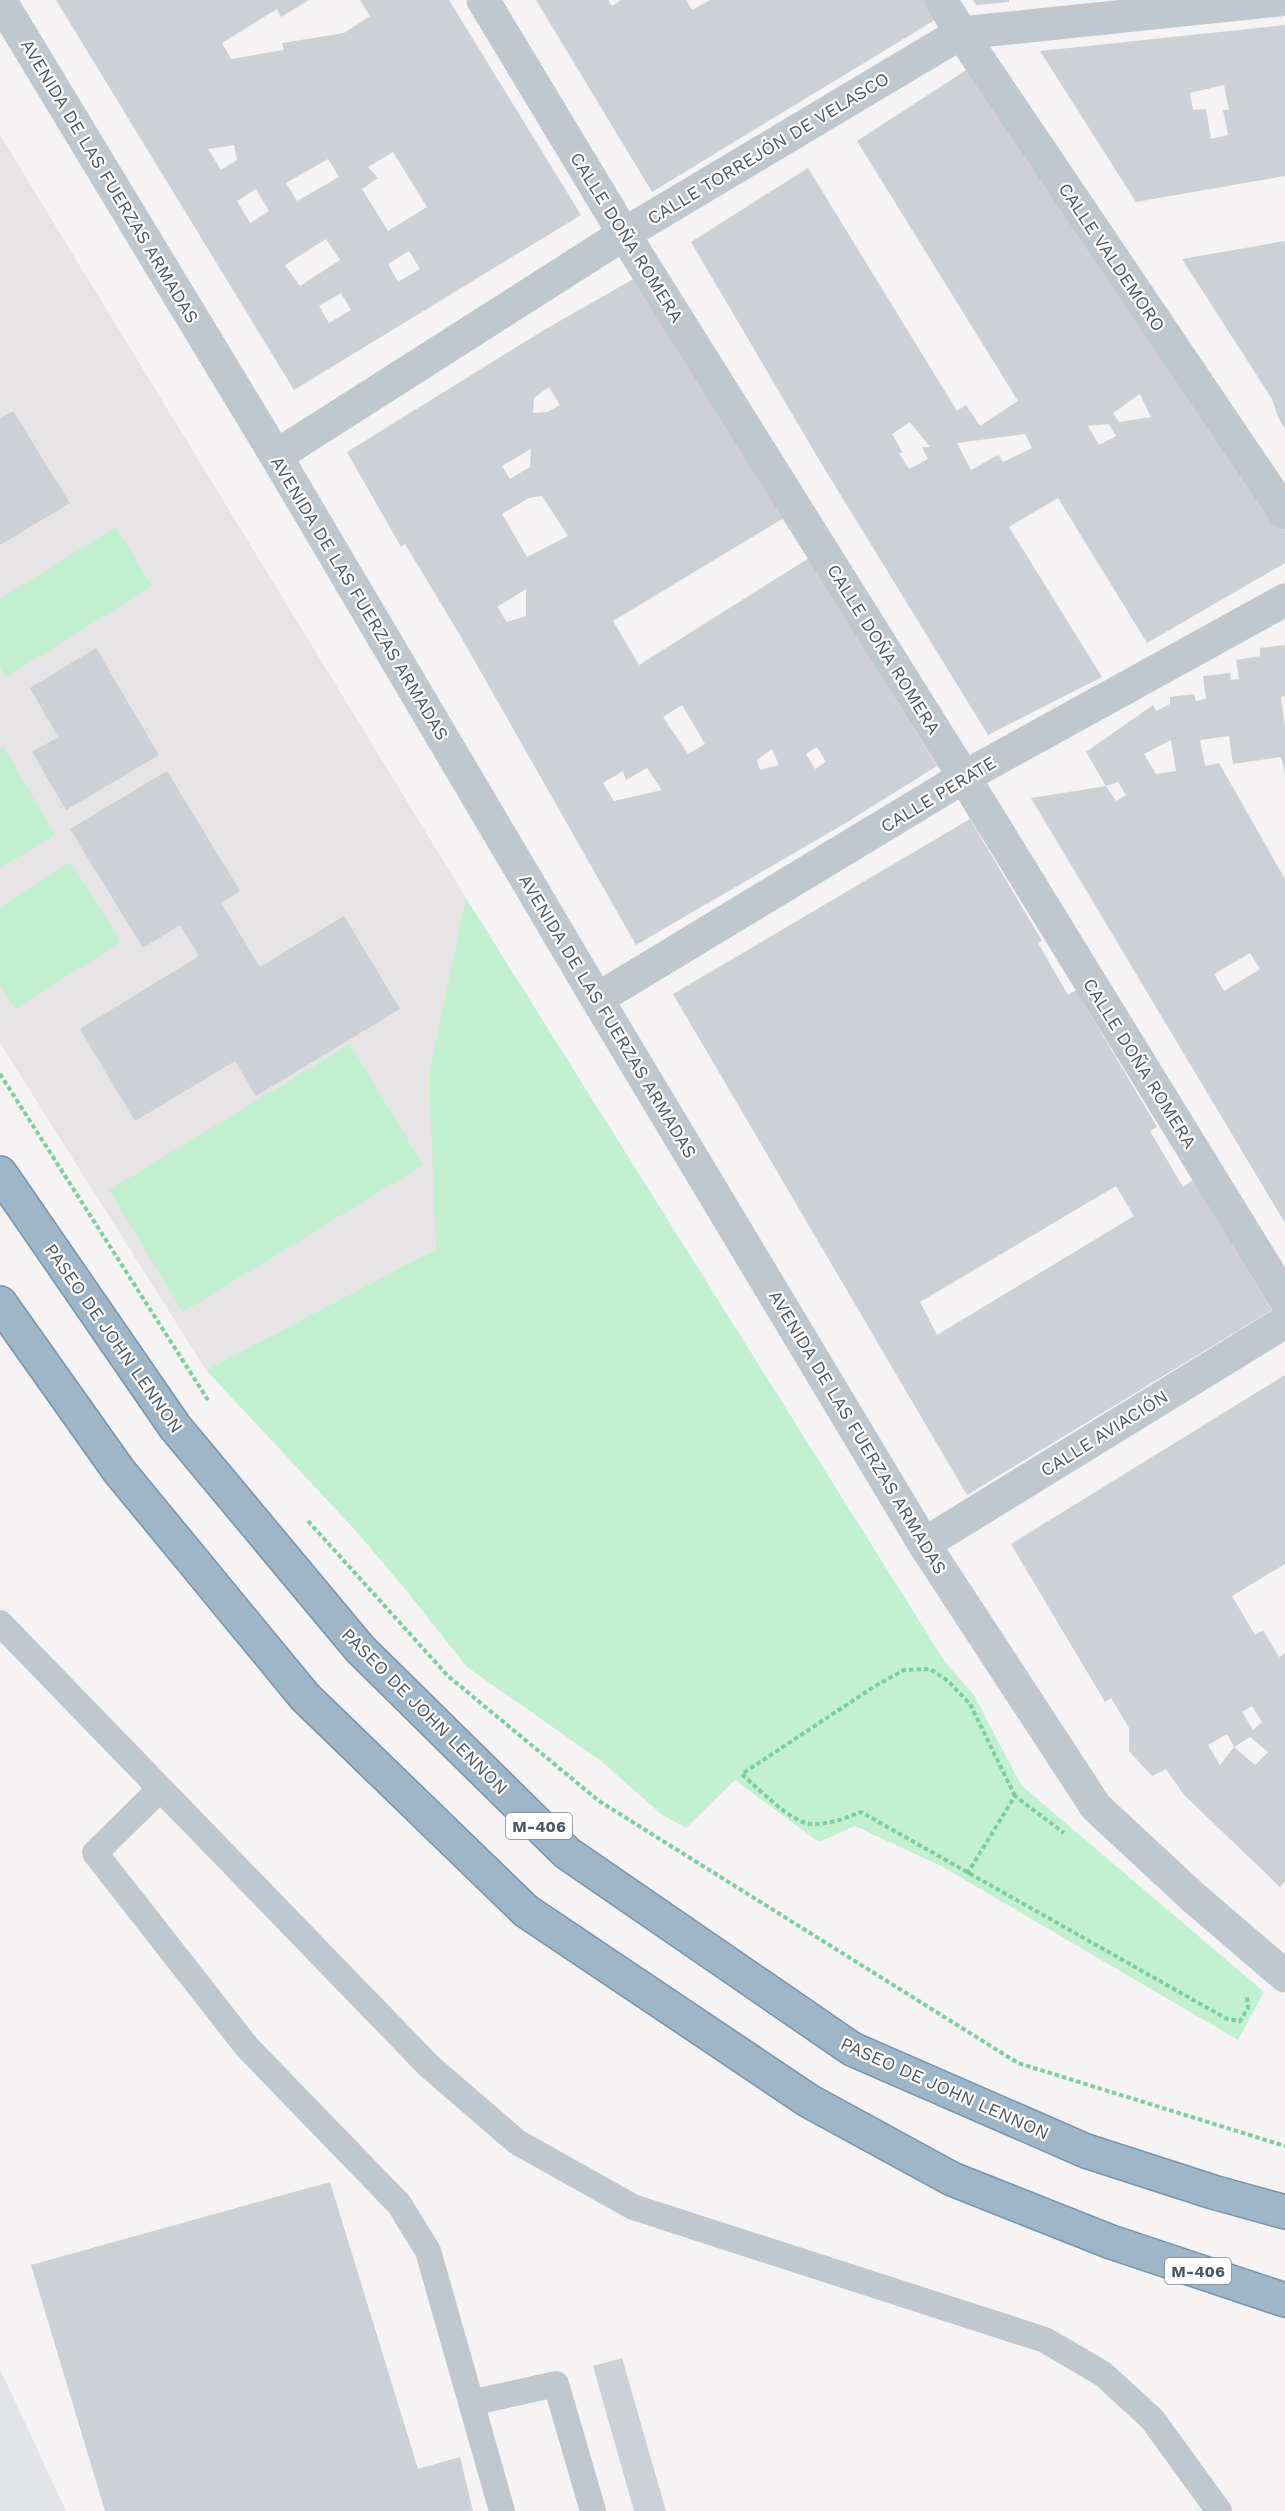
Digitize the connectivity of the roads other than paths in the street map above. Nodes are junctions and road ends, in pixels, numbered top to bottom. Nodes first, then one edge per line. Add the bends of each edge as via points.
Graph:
1 (0, 0) edge
2 (483, 0) edge
3 (941, 0) edge
4 (1279, 0) edge
5 (961, 33) junction
6 (624, 234) junction
7 (276, 456) junction
8 (1285, 513) edge
9 (1285, 600) edge
10 (964, 777) junction
11 (597, 999) junction
12 (0, 1173) edge
13 (1285, 1299) edge
14 (0, 1303) edge
15 (1285, 1322) edge
16 (924, 1544) junction
17 (0, 1623) edge
18 (160, 1789) junction
19 (1285, 1976) edge
20 (1285, 2212) edge
21 (1285, 2300) edge
22 (471, 2403) junction
23 (502, 2511) edge
24 (593, 2511) edge
25 (1219, 2511) edge

1 - 7 street, AVENIDA DE LAS FUERZAS ARMADAS
2 - 6 street, CALLE DOÑA ROMERA
3 - 5 street, CALLE VALDEMORO
4 - 5 street, CALLE TORREJÓN DE VELASCO
5 - 6 street, CALLE TORREJÓN DE VELASCO
5 - 8 street, CALLE VALDEMORO
6 - 7 street, CALLE TORREJÓN DE VELASCO
6 - 10 street, CALLE DOÑA ROMERA
7 - 11 street, AVENIDA DE LAS FUERZAS ARMADAS
9 - 10 street, CALLE PERATE
10 - 11 street, CALLE PERATE
10 - 13 street, CALLE DOÑA ROMERA
11 - 16 street, AVENIDA DE LAS FUERZAS ARMADAS
12 - 20 highway, PASEO DE JOHN LENNON / M-406 via 189,1445 360,1649 567,1853 852,2049 1086,2151
14 - 21 highway, M-406 via 119,1471 305,1697 526,1911 809,2101 952,2179 1111,2242
15 - 16 street, CALLE AVIACIÓN
16 - 19 street, AVENIDA DE LAS FUERZAS ARMADAS via 1096,1807
17 - 18 lane
18 - 22 lane via 95,1852 247,2047 399,2204 428,2251
18 - 25 lane via 429,2066 517,2142 633,2206 1045,2340 1103,2374 1152,2419
22 - 23 lane
22 - 24 lane via 556,2384

